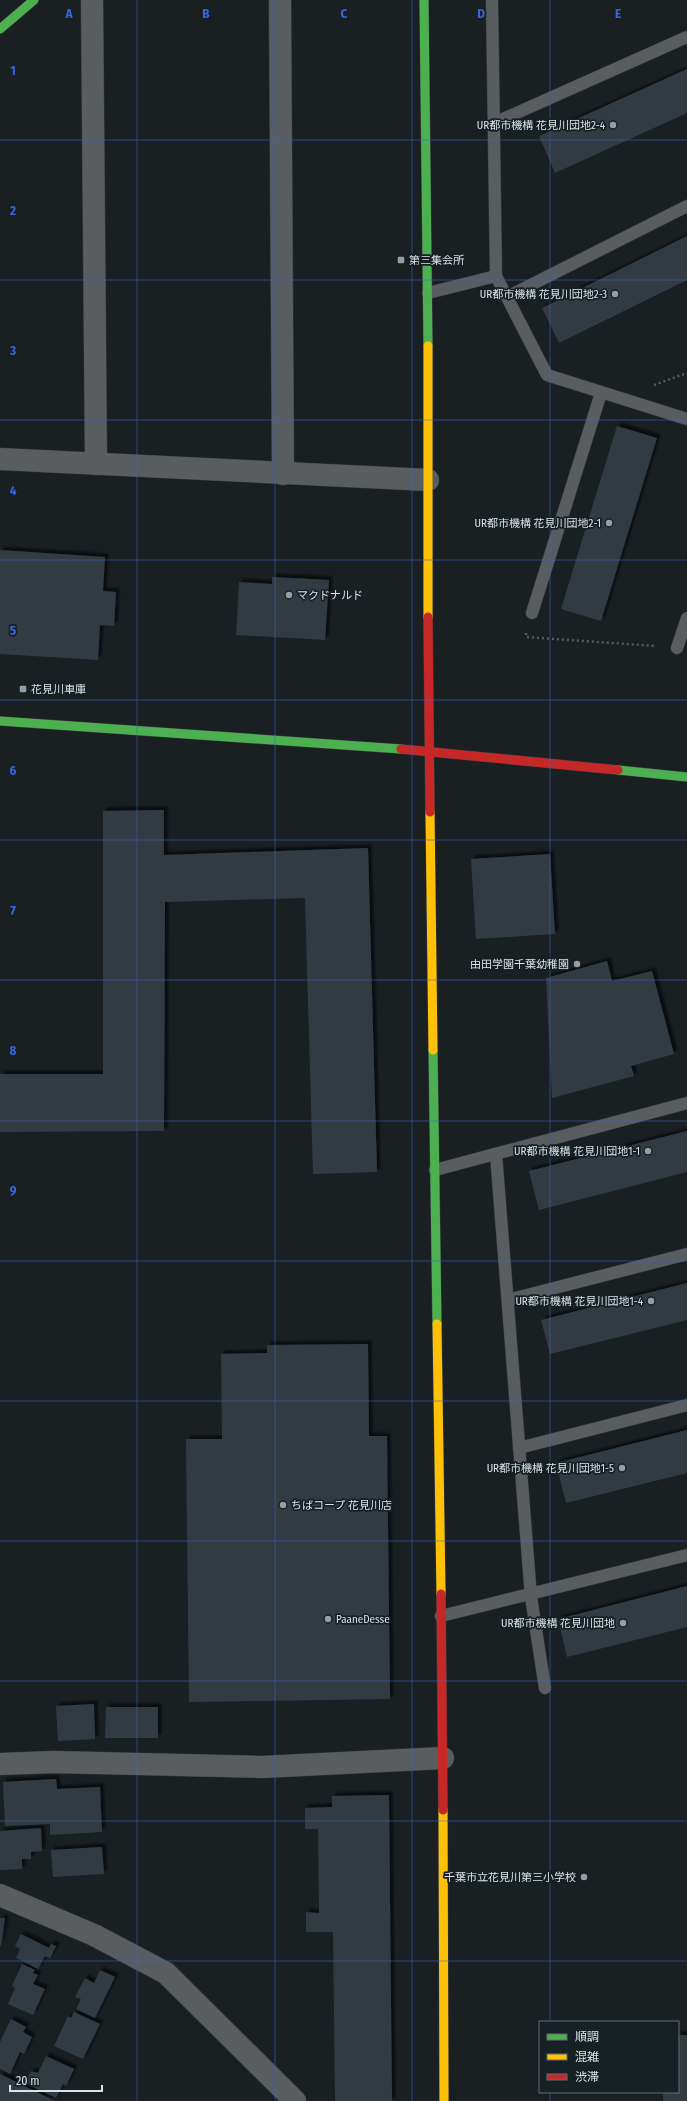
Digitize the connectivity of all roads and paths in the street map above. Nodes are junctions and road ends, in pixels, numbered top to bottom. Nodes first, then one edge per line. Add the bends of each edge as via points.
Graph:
1 (34, 0) edge
2 (92, 0) edge
3 (280, 0) edge
4 (424, 0) edge
5 (492, 0) edge
6 (0, 29) edge
7 (687, 37) edge
8 (494, 123) junction
9 (687, 206) edge
10 (496, 276) junction
11 (428, 293) junction
12 (507, 297) junction
13 (602, 393) junction
14 (687, 419) edge
15 (0, 459) edge
16 (96, 464) junction
17 (283, 474) junction
18 (428, 480) junction
19 (532, 613) joint
20 (687, 618) edge
21 (677, 648) joint
22 (0, 721) edge
23 (430, 751) junction
24 (687, 777) edge
25 (687, 1103) edge
26 (496, 1154) junction
27 (435, 1170) junction
28 (687, 1254) edge
29 (508, 1300) junction
30 (687, 1405) edge
31 (519, 1448) junction
32 (687, 1555) edge
33 (531, 1594) junction
34 (441, 1616) junction
35 (545, 1688) dead end
36 (443, 1758) junction
37 (0, 1764) edge
38 (0, 1895) edge
39 (295, 2101) edge
40 (444, 2101) edge

1 - 6 street
2 - 16 street
3 - 17 street
4 - 11 street
5 - 8 lane
7 - 8 lane
8 - 10 lane
9 - 12 lane
10 - 11 lane
10 - 12 lane
11 - 18 street
12 - 13 lane via 547,375
13 - 14 lane
13 - 19 lane
15 - 16 street
16 - 17 street
17 - 18 street
18 - 23 street
19 - 21 path via 526,637
20 - 21 lane
22 - 23 street
23 - 24 street
23 - 27 street
25 - 26 lane
26 - 27 lane
26 - 29 lane
27 - 34 street
28 - 29 lane
29 - 31 lane
30 - 31 lane
31 - 33 lane
32 - 33 lane
33 - 34 lane
33 - 35 lane
34 - 36 street
36 - 37 street via 262,1767 54,1762
36 - 40 street
38 - 39 street via 94,1936 166,1973

